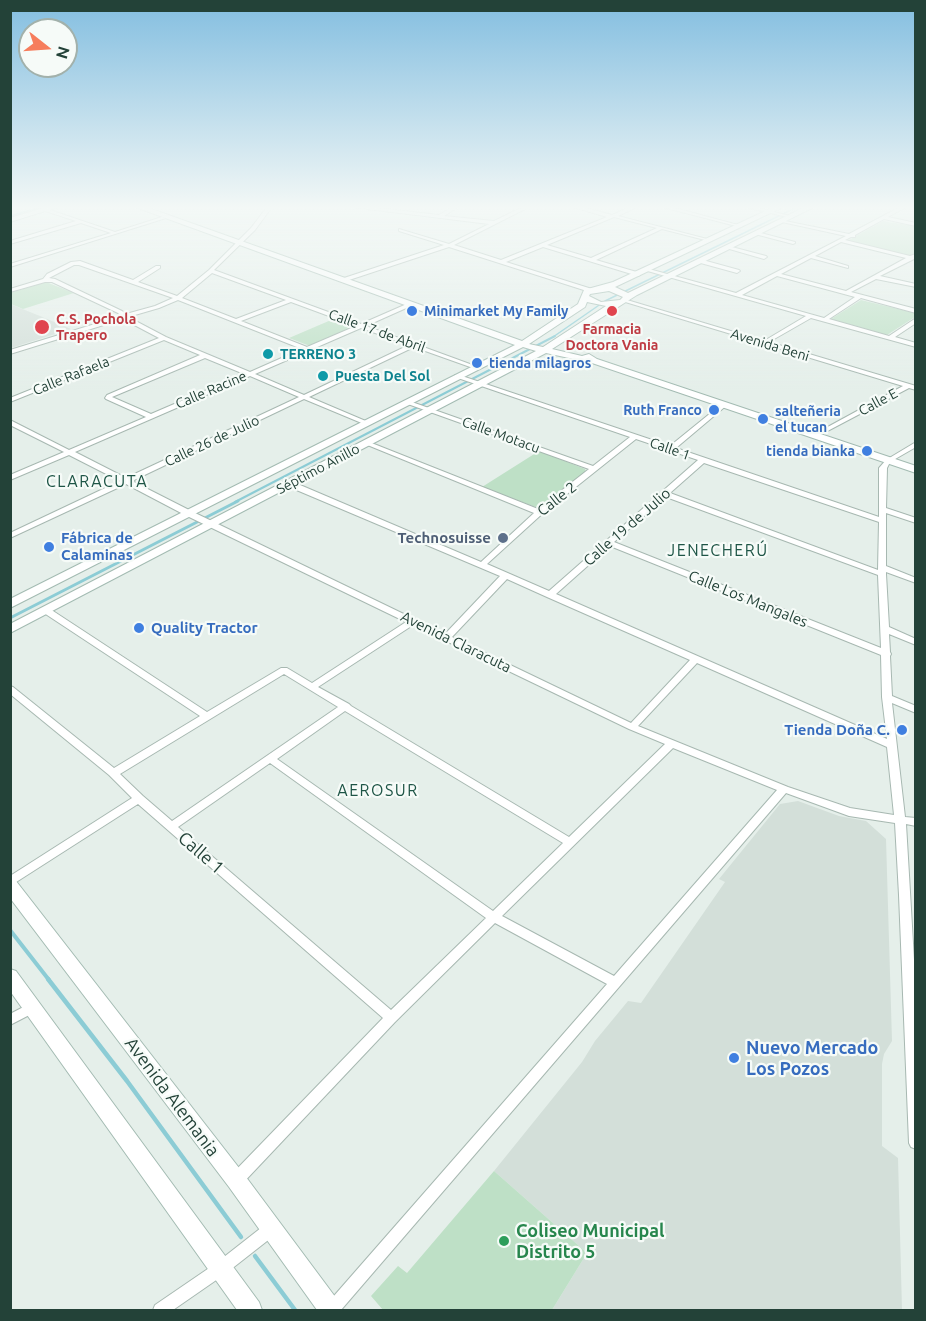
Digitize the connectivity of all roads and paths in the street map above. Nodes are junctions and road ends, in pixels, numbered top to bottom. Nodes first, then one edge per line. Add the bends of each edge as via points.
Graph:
1 (62, 269) edge
2 (95, 269) edge
3 (155, 269) edge
4 (213, 269) edge
5 (311, 269) edge
6 (379, 269) edge
7 (521, 269) edge
8 (620, 269) edge
9 (665, 269) edge
10 (673, 269) edge
11 (728, 269) edge
12 (789, 269) edge
13 (893, 269) edge
14 (211, 271) junction
15 (737, 271) dead end
16 (658, 273) junction
17 (638, 274) junction
18 (778, 274) junction
19 (876, 277) junction
20 (45, 280) junction
21 (343, 280) junction
22 (134, 282) junction
23 (915, 286) edge
24 (10, 291) edge
25 (590, 292) junction
26 (846, 293) junction
27 (737, 296) junction
28 (624, 297) junction
29 (859, 297) junction
30 (178, 298) junction
31 (292, 300) junction
32 (411, 304) junction
33 (915, 311) edge
34 (124, 316) junction
35 (810, 316) junction
36 (824, 320) junction
37 (915, 320) edge
38 (237, 321) junction
39 (361, 325) junction
40 (164, 338) junction
41 (890, 338) junction
42 (764, 343) junction
43 (414, 345) junction
44 (915, 345) edge
45 (537, 347) junction
46 (306, 349) junction
47 (10, 352) edge
48 (206, 356) junction
49 (475, 367) junction
50 (249, 374) junction
51 (462, 377) junction
52 (478, 383) junction
53 (912, 387) edge
54 (303, 398) junction
55 (10, 400) edge
56 (725, 404) junction
57 (419, 406) junction
58 (150, 416) junction
59 (10, 422) edge
60 (366, 423) junction
61 (816, 435) junction
62 (635, 437) junction
63 (367, 443) junction
64 (915, 444) edge
65 (671, 449) junction
66 (69, 453) junction
67 (704, 460) junction
68 (888, 461) junction
69 (595, 469) junction
70 (915, 470) edge
71 (10, 478) edge
72 (126, 481) junction
73 (290, 484) junction
74 (665, 494) junction
75 (883, 509) junction
76 (539, 512) junction
77 (193, 515) junction
78 (883, 521) junction
79 (915, 521) edge
80 (209, 523) junction
81 (10, 536) edge
82 (609, 543) junction
83 (482, 565) junction
84 (883, 571) junction
85 (506, 575) junction
86 (915, 581) edge
87 (550, 595) junction
88 (10, 604) edge
89 (47, 611) junction
90 (413, 621) junction
91 (10, 629) edge
92 (885, 629) junction
93 (447, 637) junction
94 (915, 642) edge
95 (887, 654) junction
96 (696, 659) junction
97 (313, 686) junction
98 (10, 689) edge
99 (887, 697) junction
100 (346, 706) junction
101 (915, 710) edge
102 (208, 717) junction
103 (632, 727) junction
104 (671, 744) junction
105 (893, 746) junction
106 (269, 758) junction
107 (113, 773) junction
108 (784, 789) junction
109 (139, 800) junction
110 (900, 820) junction
111 (915, 822) edge
112 (171, 827) junction
113 (571, 843) junction
114 (10, 884) edge
115 (495, 918) junction
116 (911, 931) edge
117 (10, 976) edge
118 (616, 983) junction
119 (33, 1007) junction
120 (391, 1018) junction
121 (10, 1020) edge
122 (913, 1046) edge
123 (915, 1143) edge
124 (236, 1180) junction
125 (271, 1229) junction
126 (220, 1269) junction
127 (160, 1311) edge
128 (250, 1311) edge
129 (331, 1311) edge

1 - 20 street
2 - 22 street
3 - 22 street
4 - 14 street
5 - 21 main road
6 - 21 street
7 - 25 street
8 - 17 street
9 - 16 main road, Séptimo Anillo
10 - 16 main road, Séptimo Anillo
11 - 15 street
12 - 18 street
13 - 19 street
14 - 30 street
14 - 31 street, Calle 17 de Abril
16 - 17 main road, Séptimo Anillo
16 - 27 street
16 - 28 main road, Séptimo Anillo
17 - 25 main road, Séptimo Anillo
18 - 26 street
18 - 27 street
19 - 23 street
19 - 26 street
20 - 24 street
20 - 34 street via 53,280
21 - 32 main road
22 - 30 street
25 - 28 main road
25 - 28 main road via 602,304
25 - 45 main road, Séptimo Anillo via 581,306
26 - 29 street
27 - 35 street
28 - 42 street, Avenida Beni
28 - 45 main road, Séptimo Anillo
29 - 33 street
29 - 36 street
30 - 34 street
30 - 38 street
31 - 38 street
31 - 39 street, Calle 17 de Abril
32 - 39 street, Calle Racine
32 - 45 main road
34 - 40 street
34 - 47 street
35 - 36 street
35 - 42 street
36 - 41 street
37 - 41 street
38 - 46 street
39 - 43 street, Calle 17 de Abril
39 - 46 street, Calle Racine
40 - 48 street
40 - 55 street, Calle Rafaela
41 - 44 street
42 - 53 street, Avenida Beni
43 - 49 street, Calle 17 de Abril
43 - 54 street, Calle 26 de Julio
45 - 49 main road, Séptimo Anillo
45 - 52 main road, Séptimo Anillo
45 - 56 main road via 594,361
46 - 50 street, Calle Racine
48 - 50 street
48 - 58 street via 108,398
49 - 51 main road, Séptimo Anillo
50 - 54 street
50 - 58 street, Calle Racine
51 - 52 street, Calle 1
51 - 57 main road, Séptimo Anillo
52 - 57 main road, Séptimo Anillo
52 - 62 street, Calle 1
53 - 61 street, Calle E
54 - 60 street
54 - 72 street, Calle 26 de Julio
56 - 61 main road
56 - 65 street
57 - 60 main road, Séptimo Anillo
57 - 63 main road, Séptimo Anillo
57 - 69 street, Calle Motacu
58 - 66 street, Calle Racine
59 - 66 street, Avenida Claracuta
60 - 77 main road, Séptimo Anillo
61 - 68 main road
62 - 65 street, Calle 1
62 - 69 street, Calle 2
63 - 73 main road, Séptimo Anillo
63 - 76 street
64 - 68 street
65 - 67 street, Calle 1
66 - 71 street, Calle Racine
66 - 72 street, Avenida Claracuta
67 - 74 street, Calle 19 de Julio
67 - 78 street, Calle 1
68 - 70 main road
68 - 75 street via 883,468
69 - 76 street, Calle 2
72 - 77 street, Avenida Claracuta
72 - 81 street, Calle 26 de Julio
73 - 80 main road, Séptimo Anillo
73 - 83 street
74 - 82 street, Calle 19 de Julio
74 - 84 street
75 - 78 street
75 - 79 street
76 - 83 street, Calle 2
77 - 80 street, Avenida Claracuta
77 - 88 main road, Séptimo Anillo
78 - 84 street
80 - 89 main road, Séptimo Anillo
80 - 90 street, Avenida Claracuta
82 - 87 street, Calle 19 de Julio
82 - 95 street, Calle Los Mangales
83 - 85 street
84 - 86 street
84 - 92 street
85 - 87 street
85 - 93 street
87 - 96 street
89 - 91 main road, Séptimo Anillo
89 - 102 street
90 - 93 street, Avenida Claracuta
90 - 97 street
92 - 94 street
92 - 95 street
93 - 103 street, Avenida Claracuta
95 - 99 street
96 - 103 street
96 - 105 street
97 - 100 street
97 - 102 street via 281,670
98 - 107 street, Calle 1
99 - 101 street
99 - 105 street
100 - 106 street
100 - 113 street
102 - 107 street
103 - 104 street, Avenida Claracuta
104 - 108 street, Avenida Claracuta
104 - 113 street
105 - 110 street
106 - 112 street
106 - 115 street
107 - 109 street, Calle 1
108 - 110 street, Avenida Claracuta via 849,812
108 - 118 street
109 - 112 street, Calle 1
109 - 114 street
110 - 111 street, Avenida Claracuta
110 - 116 street
112 - 120 street, Calle 1
113 - 115 street
114 - 124 main road, Avenida Alemania
115 - 118 street
115 - 120 street
116 - 122 street
117 - 119 main road
118 - 129 street
119 - 121 street
119 - 126 main road
120 - 124 street
122 - 123 street
124 - 125 main road, Avenida Alemania
125 - 126 street
125 - 129 main road, Avenida Alemania
126 - 127 street
126 - 128 main road

